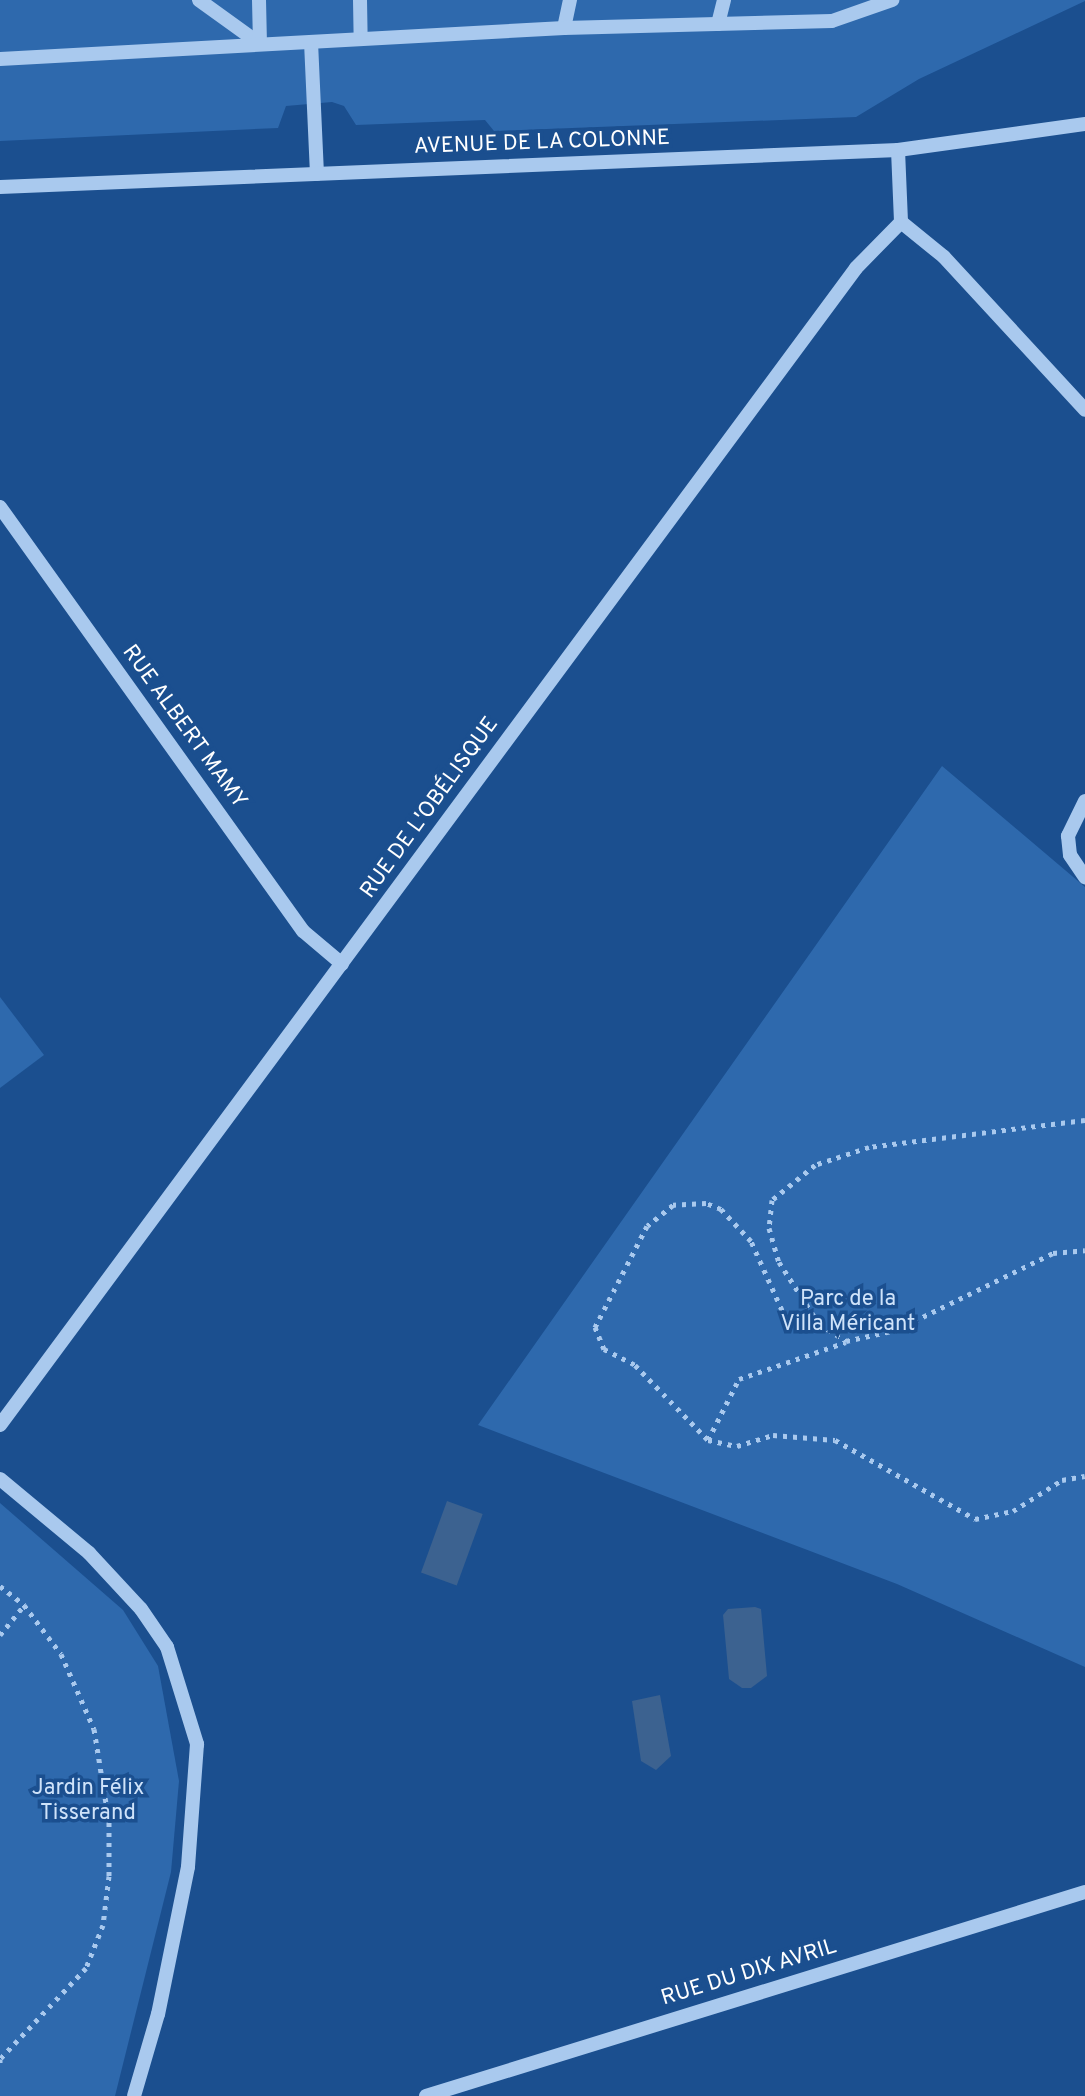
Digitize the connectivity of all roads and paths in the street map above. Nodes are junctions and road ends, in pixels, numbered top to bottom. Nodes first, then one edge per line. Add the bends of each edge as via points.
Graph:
1 (199, 0) edge
2 (259, 0) edge
3 (360, 0) edge
4 (570, 0) edge
5 (724, 0) edge
6 (892, 0) edge
7 (718, 24) junction
8 (564, 28) junction
9 (361, 39) junction
10 (311, 42) junction
11 (260, 44) junction
12 (0, 59) edge
13 (1085, 124) edge
14 (898, 150) junction
15 (317, 174) junction
16 (0, 187) edge
17 (901, 222) junction
18 (1085, 410) edge
19 (0, 507) edge
20 (1085, 801) edge
21 (1085, 877) edge
22 (342, 964) junction
23 (1085, 1120) edge
24 (1085, 1250) edge
25 (819, 1324) junction
26 (846, 1341) junction
27 (0, 1425) edge
28 (708, 1440) junction
29 (1085, 1476) edge
30 (0, 1479) edge
31 (0, 1586) edge
32 (24, 1605) junction
33 (0, 1635) edge
34 (1085, 1892) edge
35 (0, 2059) edge
36 (0, 2066) edge
37 (134, 2096) edge
38 (426, 2096) edge

1 - 11 street
2 - 11 street
3 - 9 street
4 - 8 street
5 - 7 street
6 - 7 street via 832,21
7 - 8 street
8 - 9 street
9 - 10 street
10 - 11 street
10 - 15 street
11 - 12 street
13 - 14 street, AVENUE DE LA COLONNE
14 - 15 street, AVENUE DE LA COLONNE
14 - 17 street
15 - 16 street, AVENUE DE LA COLONNE
17 - 18 street via 944,257
17 - 22 street, RUE DE L'OBÉLISQUE via 856,268
19 - 22 street, RUE ALBERT MAMY via 303,931
20 - 21 street via 1068,836 1070,855
22 - 27 street, RUE DE L'OBÉLISQUE
23 - 25 path via 869,1147 815,1165 772,1200 769,1228 779,1262
24 - 26 path via 1053,1253 896,1330
25 - 26 path
25 - 28 path via 786,1319 751,1241 721,1209 706,1203 673,1205 647,1226 595,1327 604,1349 635,1365
26 - 28 path via 739,1379
28 - 29 path via 737,1446 773,1435 835,1440 975,1519 1013,1511 1062,1480
30 - 37 street via 89,1553 141,1609 167,1647 197,1744 186,1880 158,2014
31 - 32 path
32 - 33 path
32 - 35 path via 61,1654 94,1729 109,1822 109,1876 103,1925 86,1968
34 - 38 street, RUE DU DIX AVRIL
35 - 36 path

